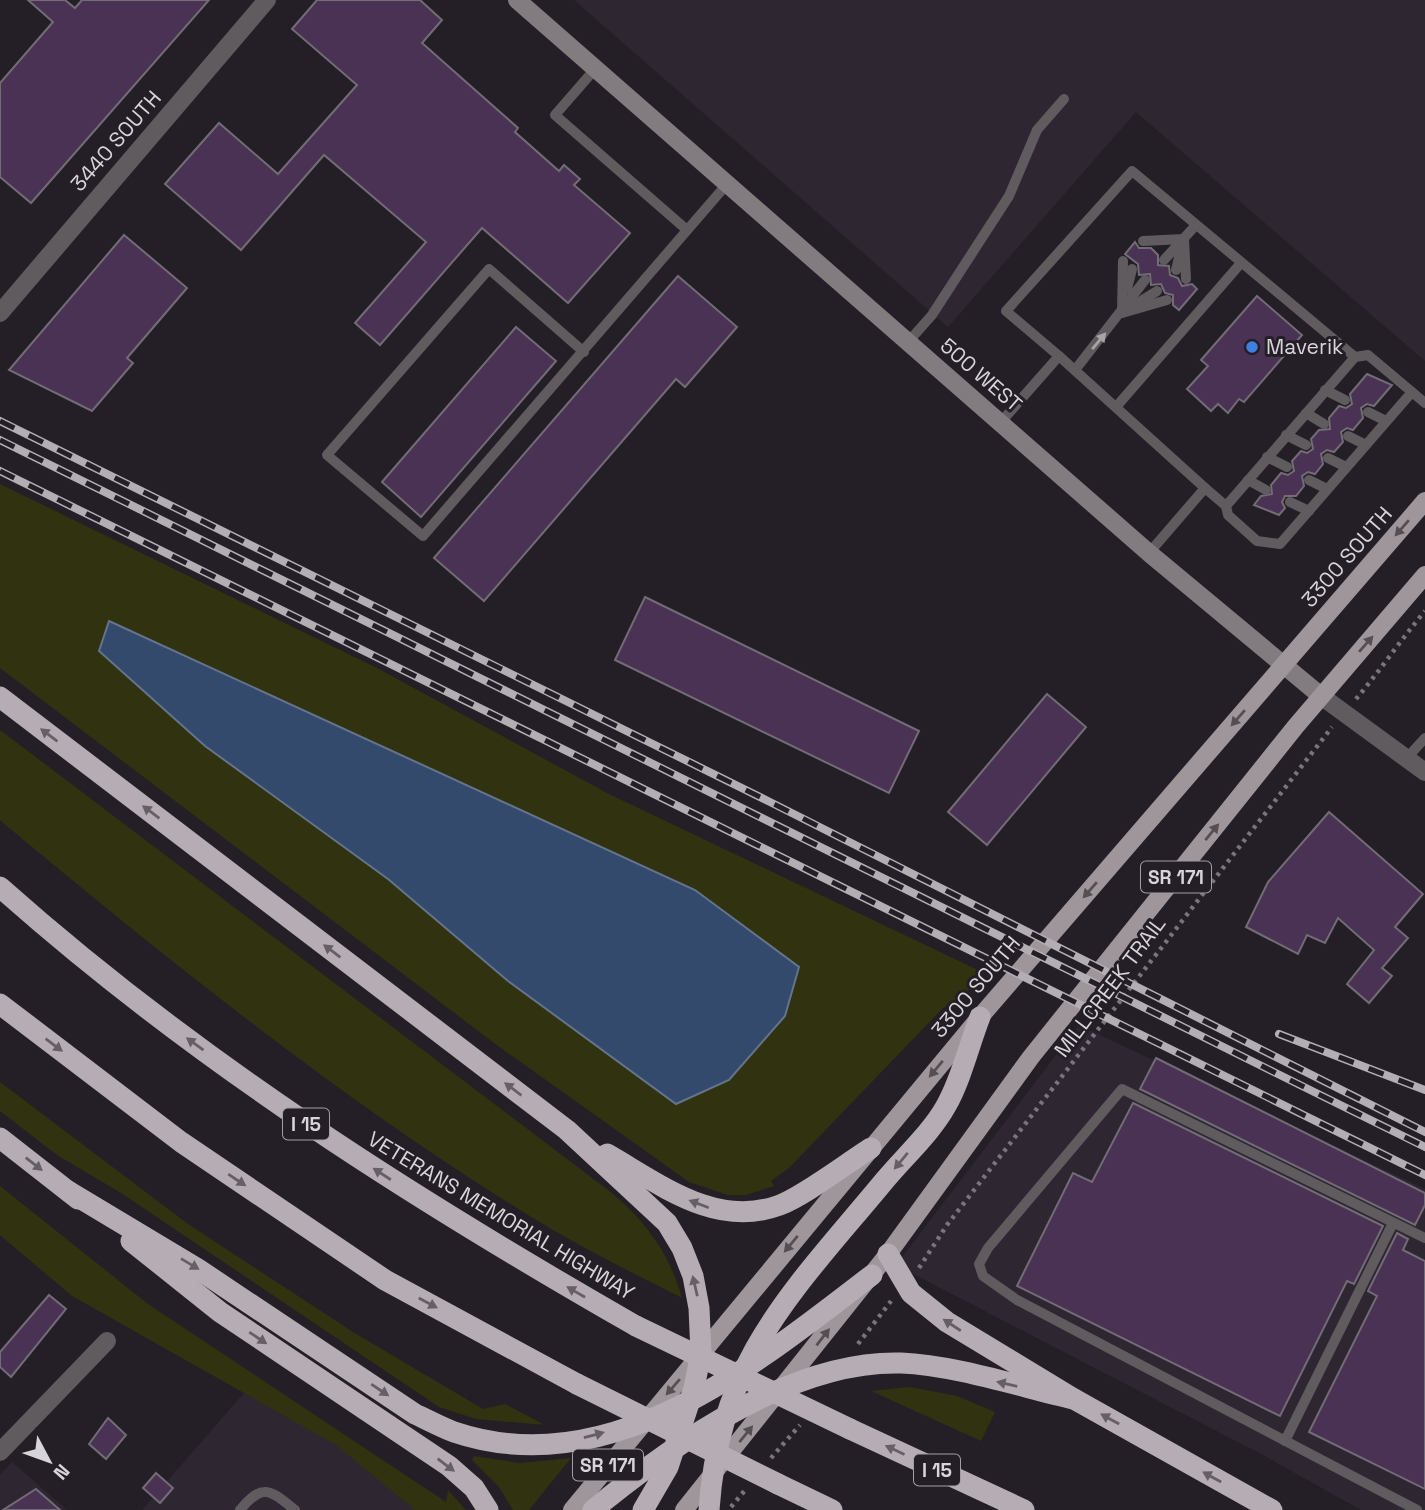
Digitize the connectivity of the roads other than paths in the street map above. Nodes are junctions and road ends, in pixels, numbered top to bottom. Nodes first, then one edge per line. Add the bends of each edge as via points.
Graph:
1 (267, 0) edge
2 (517, 0) edge
3 (595, 69) junction
4 (1064, 99) dead end
5 (727, 184) junction
6 (1196, 225) junction
7 (687, 230) junction
8 (1184, 239) junction
9 (1147, 245) dead end
10 (1164, 260) dead end
11 (1241, 263) junction
12 (1128, 265) dead end
13 (1176, 270) dead end
14 (1186, 279) dead end
15 (1145, 280) dead end
16 (1157, 291) dead end
17 (1167, 300) dead end
18 (0, 313) edge
19 (1122, 313) junction
20 (909, 341) junction
21 (584, 352) junction
22 (1059, 356) junction
23 (1354, 357) junction
24 (1075, 370) junction
25 (1325, 390) junction
26 (1412, 392) junction
27 (1345, 400) dead end
28 (1425, 403) edge
29 (1116, 407) junction
30 (1306, 412) junction
31 (1368, 412) dead end
32 (1386, 421) junction
33 (1001, 422) junction
34 (1324, 424) dead end
35 (1286, 435) junction
36 (1348, 436) dead end
37 (1306, 445) dead end
38 (1366, 445) junction
39 (1267, 457) junction
40 (1328, 458) dead end
41 (1287, 467) dead end
42 (1346, 467) junction
43 (1248, 480) junction
44 (1309, 480) dead end
45 (1205, 488) junction
46 (1327, 489) junction
47 (1266, 491) dead end
48 (1425, 501) edge
49 (1290, 502) dead end
50 (1226, 506) junction
51 (1308, 511) junction
52 (1149, 553) junction
53 (1425, 576) edge
54 (1283, 667) junction
55 (1321, 696) junction
56 (0, 697) edge
57 (1425, 737) edge
58 (1405, 760) junction
59 (1425, 772) edge
60 (0, 887) edge
61 (0, 1004) edge
62 (980, 1017) junction
63 (567, 1130) junction
64 (0, 1138) edge
65 (871, 1148) junction
66 (68, 1191) junction
67 (1393, 1223) junction
68 (1425, 1238) edge
69 (888, 1254) junction
70 (872, 1275) junction
71 (107, 1341) dead end
72 (701, 1353) junction
73 (740, 1373) junction
74 (781, 1391) junction
75 (1074, 1399) junction
76 (690, 1403) junction
77 (724, 1416) junction
78 (644, 1421) junction
79 (1285, 1441) junction
80 (673, 1451) junction
81 (0, 1452) edge
82 (711, 1478) junction
83 (240, 1510) edge
84 (295, 1510) edge
85 (488, 1510) edge
86 (572, 1510) edge
87 (593, 1510) edge
88 (643, 1510) edge
89 (684, 1510) edge
90 (709, 1510) edge
91 (832, 1510) edge
92 (1024, 1510) edge
93 (1272, 1510) edge
94 (1417, 1510) edge

1 - 18 street, 3440 SOUTH
2 - 3 main road, 500 WEST
3 - 5 main road, 500 WEST
3 - 7 lane via 555,115
4 - 20 lane via 1037,130 1009,196 932,315
5 - 7 lane
5 - 20 main road, 500 WEST
6 - 8 lane
6 - 11 lane
6 - 22 lane via 1132,171 1006,311
7 - 21 lane
8 - 9 lane
8 - 10 lane
8 - 13 lane
8 - 14 lane
11 - 23 lane
11 - 29 lane
12 - 19 lane
15 - 19 lane
16 - 19 lane
17 - 19 lane
24 -> 19 lane
20 - 33 main road, 500 WEST
21 - 21 lane via 423,536 327,454 489,269
22 - 24 lane
22 - 33 lane
23 - 25 lane
23 - 26 lane via 1368,355
24 - 29 lane
25 - 27 lane
25 - 30 lane
26 - 28 lane
26 - 32 lane
29 - 45 lane
30 - 34 lane
30 - 35 lane
31 - 32 lane
32 - 38 lane
33 - 52 main road, 500 WEST
35 - 37 lane
35 - 39 lane
36 - 38 lane
38 - 42 lane
39 - 41 lane
39 - 43 lane
40 - 42 lane
42 - 46 lane
43 - 47 lane
43 - 50 lane
44 - 46 lane
45 - 50 lane
45 - 52 lane
46 - 51 lane
48 -> 54 main road, 3300 SOUTH / SR 171
49 - 51 lane
50 - 51 lane via 1228,515 1257,541 1280,544
52 - 54 main road, 500 WEST
55 -> 53 main road, SR 171
54 - 55 main road, 500 WEST
54 -> 62 main road, 3300 SOUTH / SR 171
55 - 58 street, 500 WEST
69 -> 55 main road, SR 171 via 1031,1057
63 -> 56 highway
57 - 58 lane
58 - 59 street, 500 WEST
92 -> 60 highway, VETERANS MEMORIAL HIGHWAY / I 15, bridge via 636,1326 468,1228 274,1102 170,1026
61 -> 91 highway, bridge via 181,1142 385,1280 577,1384
62 -> 65 main road, 3300 SOUTH / SR 171
62 -> 73 highway via 946,1107 779,1310
65 -> 63 highway via 781,1205 743,1213 701,1207
72 -> 63 highway via 699,1300 682,1248 667,1223
64 -> 66 highway
65 -> 72 main road, 3300 SOUTH / SR 171
66 -> 78 highway via 198,1269 415,1414 454,1432 534,1444 583,1438
66 -> 85 highway via 220,1312 449,1466 474,1488
67 - 68 lane
67 - 79 lane
67 - 79 lane via 1122,1089 979,1264 983,1276 1017,1300
69 - 70 main road, SR 171
75 -> 69 highway via 947,1322 911,1293
70 - 73 highway
74 -> 70 main road, SR 171
71 - 81 street
72 - 76 highway
72 -> 78 main road, 3300 SOUTH / SR 171
73 - 76 highway
73 - 77 highway
75 -> 74 highway via 904,1363 839,1370
74 - 77 highway
82 -> 74 main road, SR 171
93 -> 75 highway
76 - 78 highway
76 - 80 highway
77 - 80 highway
77 - 82 highway
78 - 86 main road, 3300 SOUTH / SR 171
79 - 94 lane
80 - 87 highway
80 - 88 highway
82 - 89 main road, SR 171
82 - 90 highway
83 - 84 lane via 249,1499 272,1491

